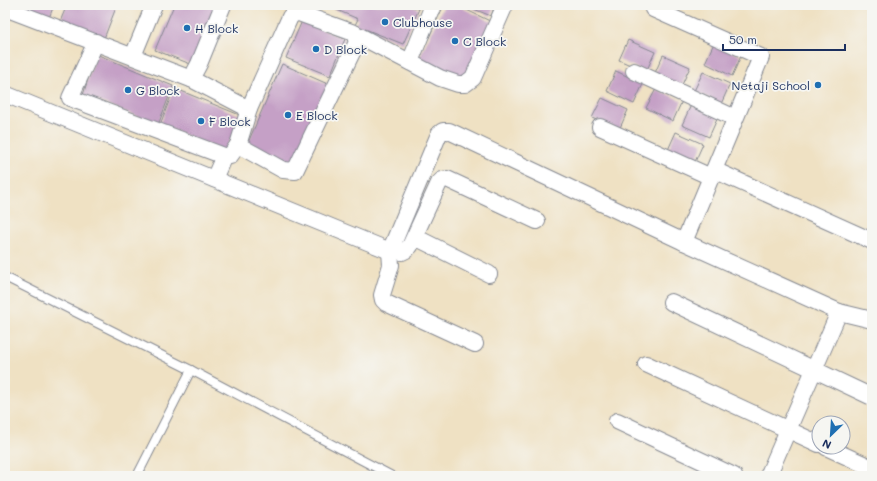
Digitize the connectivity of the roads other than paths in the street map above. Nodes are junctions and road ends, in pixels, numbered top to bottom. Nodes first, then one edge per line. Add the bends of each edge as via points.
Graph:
1 (154, 5) edge
2 (223, 5) edge
3 (433, 5) edge
4 (505, 5) edge
5 (5, 8) edge
6 (653, 9) dead end
7 (354, 33) junction
8 (96, 42) junction
9 (133, 56) junction
10 (410, 62) junction
11 (634, 71) dead end
12 (191, 79) junction
13 (5, 94) edge
14 (249, 109) junction
15 (736, 118) junction
16 (600, 128) dead end
17 (238, 145) junction
18 (224, 156) junction
19 (712, 174) junction
20 (214, 179) junction
21 (537, 221) dead end
22 (415, 237) junction
23 (872, 241) edge
24 (684, 242) junction
25 (391, 249) junction
26 (490, 274) dead end
27 (5, 277) edge
28 (671, 302) dead end
29 (839, 312) junction
30 (872, 320) edge
31 (475, 344) dead end
32 (646, 364) dead end
33 (191, 370) junction
34 (814, 370) junction
35 (872, 397) edge
36 (617, 421) dead end
37 (788, 430) junction
38 (811, 440) edge
39 (844, 455) edge
40 (872, 468) edge
41 (137, 476) edge
42 (392, 476) edge
43 (734, 476) edge
44 (768, 476) edge

1 - 9 street
2 - 12 street
3 - 10 street
4 - 10 street via 473,78 465,84 440,78
5 - 8 street
6 - 15 street via 761,57
7 - 10 street
7 - 14 street via 296,12 290,17
7 - 17 street via 357,42 296,171 283,170
8 - 9 street
8 - 18 street via 70,98
9 - 12 street
11 - 15 street
12 - 14 street
13 - 20 street
14 - 17 street
15 - 19 street
16 - 19 street
17 - 18 street via 230,156
18 - 20 street
19 - 23 street
19 - 24 street
20 - 25 street
21 - 22 street via 442,180
22 - 25 street via 406,250 402,252
22 - 26 street
24 - 25 street via 449,131 443,131 439,134
24 - 29 street
25 - 31 street via 391,265 382,295 383,300
27 - 33 lane
28 - 34 street
29 - 30 street
29 - 34 street
32 - 37 street
33 - 41 lane
33 - 42 lane
34 - 35 street
34 - 37 street
36 - 43 street
37 - 38 street
37 - 44 street
39 - 40 street

